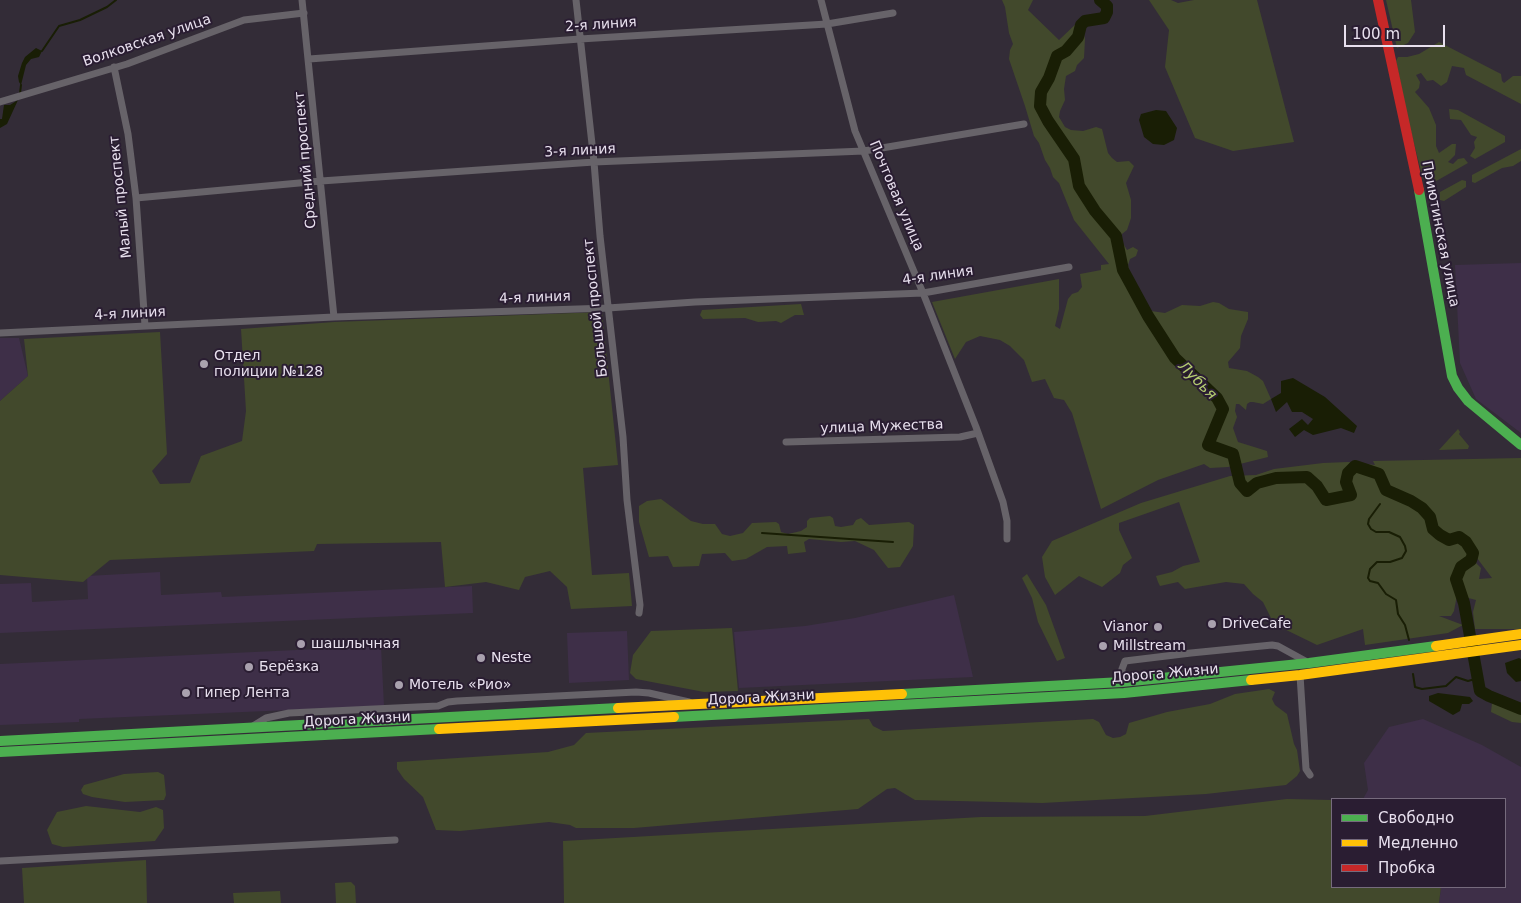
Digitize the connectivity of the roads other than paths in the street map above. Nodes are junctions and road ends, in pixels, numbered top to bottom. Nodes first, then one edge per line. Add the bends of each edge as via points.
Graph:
1 (302, 0) edge
2 (576, 0) edge
3 (821, 0) edge
4 (1378, 0) edge
5 (304, 13) junction
6 (893, 13) dead end
7 (827, 24) junction
8 (580, 39) junction
9 (309, 58) junction
10 (114, 67) junction
11 (0, 102) edge
12 (1024, 124) dead end
13 (864, 152) junction
14 (594, 162) junction
15 (320, 181) junction
16 (136, 198) junction
17 (1069, 267) dead end
18 (923, 293) junction
19 (608, 308) junction
20 (334, 317) junction
21 (145, 326) junction
22 (0, 333) edge
23 (978, 433) junction
24 (786, 442) dead end
25 (1521, 445) edge
26 (1007, 539) dead end
27 (639, 613) dead end
28 (1521, 634) edge
29 (1490, 643) junction
30 (1521, 645) edge
31 (1458, 647) junction
32 (1309, 663) junction
33 (1300, 675) junction
34 (1122, 682) junction
35 (702, 705) junction
36 (249, 728) junction
37 (0, 741) edge
38 (0, 752) edge
39 (1310, 775) dead end
40 (395, 840) dead end
41 (0, 861) edge

1 - 5 street, Средний проспект
2 - 8 street, Большой проспект
3 - 7 street, Почтовая улица
4 - 25 main road, Приютинская улица via 1422,203 1452,376 1468,400
5 - 9 street, Средний проспект
5 - 10 street, Волковская улица via 244,20
6 - 7 street, 2-я линия
7 - 8 street, 2-я линия
7 - 13 street, Почтовая улица
8 - 9 street, 2-я линия
8 - 14 street, Большой проспект
9 - 15 street, Средний проспект
10 - 11 street, Волковская улица
10 - 16 street, Малый проспект via 128,134
12 - 13 street, 3-я линия
13 - 14 street, 3-я линия
13 - 18 street, Почтовая улица
14 - 15 street, 3-я линия
14 - 19 street, Большой проспект
15 - 16 street, 3-я линия
15 - 20 street, Средний проспект
16 - 21 street, Малый проспект
17 - 18 street, 4-я линия
18 - 19 street, 4-я линия
18 - 23 street, Почтовая улица
19 - 20 street, 4-я линия
19 - 27 street, Большой проспект
20 - 21 street, 4-я линия
21 - 22 street, 4-я линия
23 - 24 street, улица Мужества via 960,437
23 - 26 street, Почтовая улица via 1003,502
28 - 29 main road, Дорога Жизни
29 - 30 main road, Дорога Жизни
29 - 31 main road, Дорога Жизни
31 - 32 main road, Дорога Жизни
31 - 33 main road, Дорога Жизни
32 - 34 main road, Дорога Жизни
32 - 34 street via 1272,644 1125,661
33 - 38 main road, Дорога Жизни via 1114,693
33 - 39 street via 1306,769
34 - 35 main road, Дорога Жизни
35 - 36 main road, Дорога Жизни
35 - 36 street via 636,692 457,701 438,706 289,713 266,718
36 - 37 main road, Дорога Жизни
40 - 41 street

